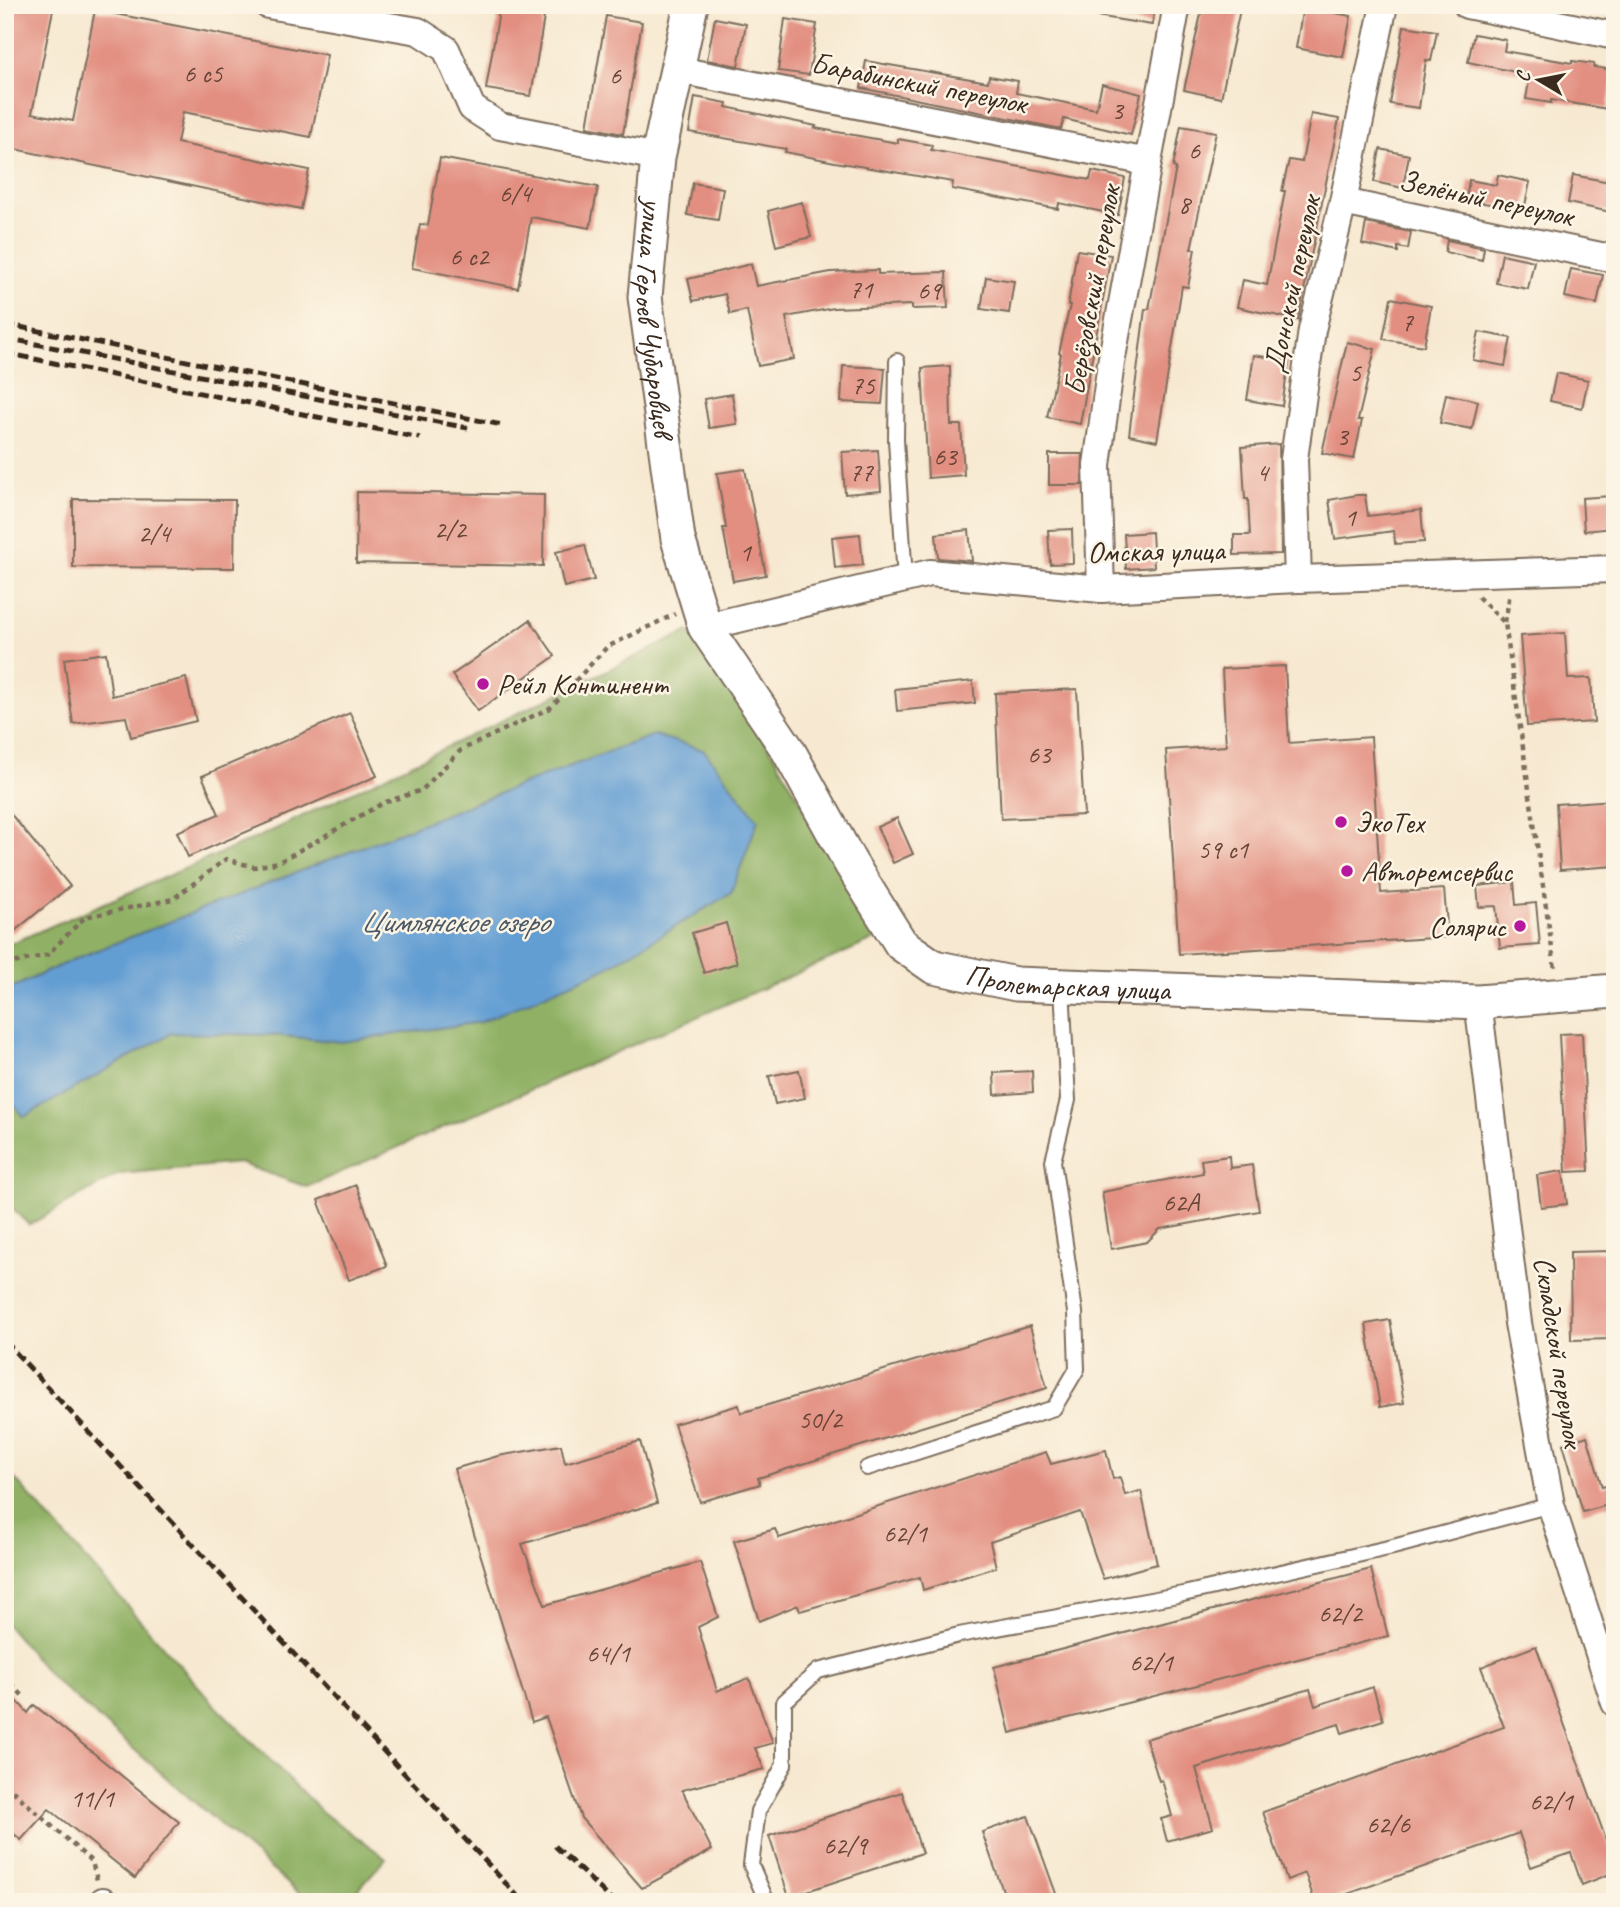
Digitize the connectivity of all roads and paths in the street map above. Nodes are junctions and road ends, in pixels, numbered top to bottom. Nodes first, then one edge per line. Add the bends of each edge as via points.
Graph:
1 (268, 5) edge
2 (691, 5) edge
3 (1177, 5) edge
4 (1384, 5) edge
5 (1467, 5) edge
6 (1615, 36) edge
7 (678, 70) junction
8 (658, 157) junction
9 (1148, 162) junction
10 (1343, 202) junction
11 (1615, 259) edge
12 (897, 361) dead end
13 (1615, 569) edge
14 (1455, 574) junction
15 (905, 579) junction
16 (1298, 579) junction
17 (1101, 589) junction
18 (701, 615) junction
19 (5, 965) edge
20 (1062, 986) junction
21 (1615, 991) edge
22 (1558, 994) junction
23 (1478, 1002) junction
24 (867, 1468) dead end
25 (1551, 1505) junction
26 (5, 1677) edge
27 (23, 1696) dead end
28 (1615, 1703) edge
29 (5, 1784) edge
30 (103, 1901) edge
31 (767, 1902) edge

1 - 8 street via 418,31 446,49 472,108 500,126
2 - 7 street, улица Героев Чубаровцев
3 - 9 street, Берёзовский переулок
4 - 10 street, Донской переулок
5 - 6 street
7 - 8 street, улица Героев Чубаровцев
7 - 9 street, Барабинский переулок
8 - 18 street, улица Героев Чубаровцев via 645,297 678,540
9 - 17 street, Берёзовский переулок via 1097,466
10 - 11 street, Зелёный переулок
10 - 16 street, Донской переулок via 1312,330 1294,459
12 - 15 lane via 896,440
13 - 14 street, Омская улица
14 - 16 street, Омская улица
14 - 22 path via 1505,623
15 - 17 street, Омская улица via 930,573
15 - 18 street, Омская улица
16 - 17 street, Омская улица
18 - 19 path via 607,647 550,708 461,750 422,790 383,803 279,862 254,867 226,859 173,899 85,917 47,955
18 - 20 street, Пролетарская улица via 788,750 901,944 934,967 1016,984
20 - 23 street, Пролетарская улица
20 - 24 lane via 1068,1100 1054,1161 1077,1369 1054,1408
21 - 22 street, Пролетарская улица
22 - 23 street, Пролетарская улица
23 - 25 street, Складской переулок via 1518,1323
25 - 28 street, Складской переулок
25 - 31 lane via 1380,1550 1183,1594 959,1635 818,1671 784,1702 784,1765 758,1811 751,1865
26 - 27 path
29 - 30 path via 92,1862

